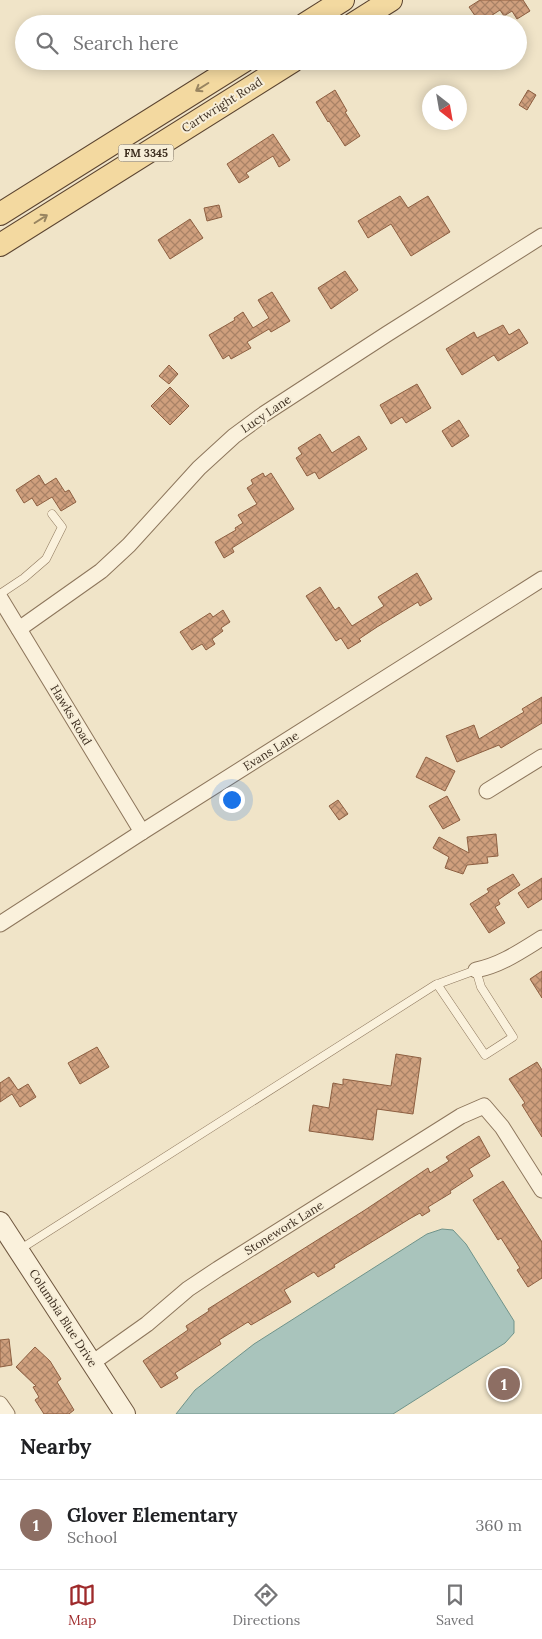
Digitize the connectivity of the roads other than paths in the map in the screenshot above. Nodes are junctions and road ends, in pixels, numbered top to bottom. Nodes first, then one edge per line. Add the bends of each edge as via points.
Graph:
1 (343, 0) edge
2 (390, 0) edge
3 (319, 15) edge
4 (367, 15) edge
5 (229, 70) edge
6 (279, 70) edge
7 (142, 124) junction
8 (157, 146) junction
9 (0, 214) edge
10 (542, 236) edge
11 (0, 245) edge
12 (52, 514) dead end
13 (542, 579) edge
14 (0, 594) edge
15 (0, 598) edge
16 (19, 628) junction
17 (542, 757) edge
18 (487, 791) dead end
19 (142, 832) junction
20 (0, 924) edge
21 (542, 938) edge
22 (476, 970) junction
23 (437, 984) junction
24 (542, 1190) edge
25 (0, 1222) edge
26 (19, 1250) junction
27 (92, 1362) junction
28 (0, 1404) edge
29 (7, 1414) edge
30 (125, 1414) edge

1 - 3 main road
2 - 4 main road
5 -> 7 main road, Cartwright Road / FM 3345
6 - 8 main road, Cartwright Road / FM 3345
7 - 8 main road
7 - 9 main road, Cartwright Road / FM 3345
11 -> 8 main road, Cartwright Road / FM 3345
10 - 16 street, Lucy Lane via 234,436 101,571
12 - 14 lane via 62,527 46,559
13 - 19 street, Evans Lane
15 - 16 street, Hawks Road
16 - 19 street, Hawks Road
17 - 18 street
19 - 20 street, Evans Lane
21 - 22 street via 504,961
22 - 23 lane
22 - 23 lane via 481,987 514,1037 485,1055
23 - 26 lane
24 - 27 street, Stonework Lane via 502,1127 484,1106 461,1116 218,1269
25 - 26 street, Columbia Blue Drive
26 - 27 street, Columbia Blue Drive
27 - 30 street, Columbia Blue Drive
28 - 29 street

